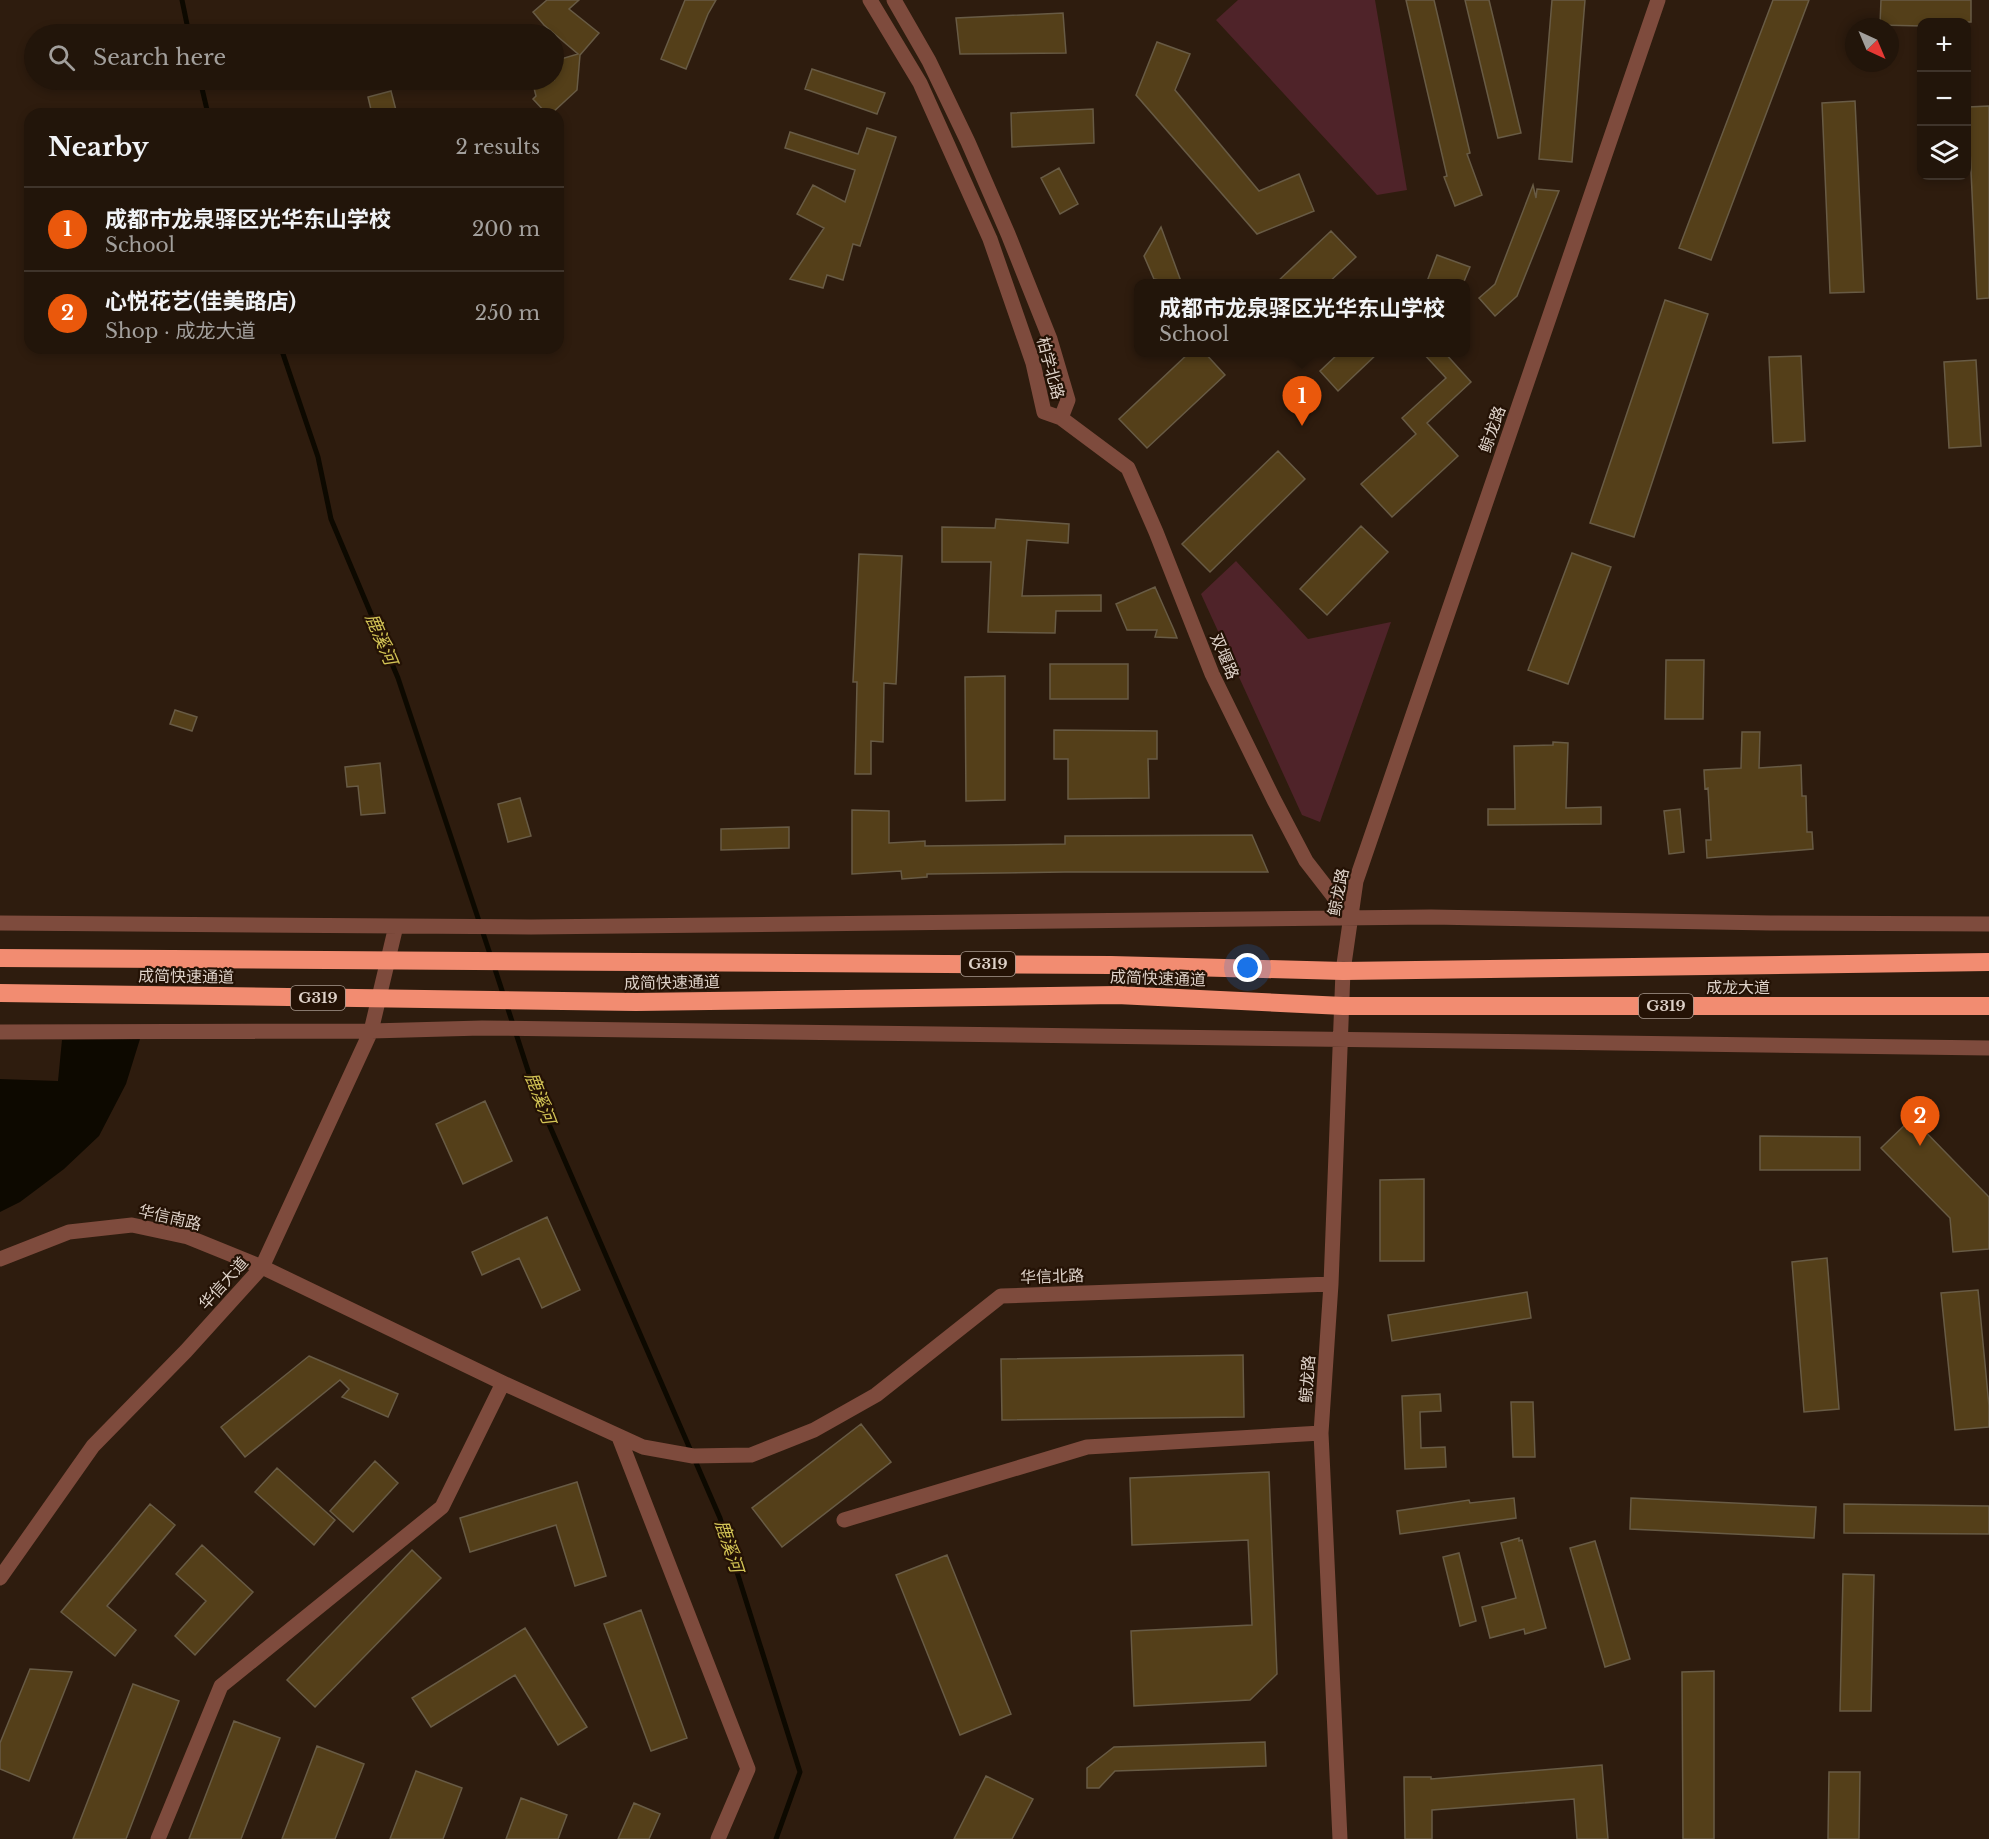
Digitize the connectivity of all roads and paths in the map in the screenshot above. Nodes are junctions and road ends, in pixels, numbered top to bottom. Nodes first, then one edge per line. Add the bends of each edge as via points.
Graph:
1 (870, 0) edge
2 (894, 0) edge
3 (1658, 0) edge
4 (1061, 418) junction
5 (1351, 919) junction
6 (0, 923) edge
7 (1989, 924) edge
8 (396, 926) junction
9 (0, 958) edge
10 (1989, 962) edge
11 (1343, 971) junction
12 (0, 993) edge
13 (1343, 1006) junction
14 (1989, 1006) edge
15 (371, 1031) junction
16 (0, 1032) edge
17 (1340, 1040) junction
18 (1989, 1048) edge
19 (0, 1259) edge
20 (262, 1267) junction
21 (1331, 1284) junction
22 (503, 1383) junction
23 (1321, 1433) junction
24 (619, 1437) junction
25 (751, 1455) joint
26 (844, 1520) dead end
27 (0, 1578) edge
28 (158, 1839) edge
29 (718, 1839) edge
30 (1340, 1839) edge

1 - 4 street, 柏学北路 via 920,83 990,239 1033,363 1044,412
2 - 4 street, 柏学北路 via 968,142 1046,329 1068,400
3 - 5 street, 鲸龙路 via 1356,881
4 - 5 street, 双堰路 via 1128,468 1212,675 1306,861
5 - 7 street
5 - 8 street
5 - 11 street, 鲸龙路
6 - 8 street
8 - 15 street, 华信大道
9 - 11 highway, 成简快速通道 / G319 via 1099,965
10 - 11 highway, 成龙大道 / G319
11 - 13 street, 鲸龙路
12 - 13 highway, 成简快速通道 / G319 via 636,1002 1117,995
13 - 14 highway, 成龙大道 / G319
13 - 17 street, 鲸龙路
15 - 16 street
15 - 17 street via 482,1028
15 - 20 street, 华信大道
17 - 18 street
17 - 21 street, 鲸龙路
19 - 20 street, 华信南路 via 69,1232 132,1226 188,1237
20 - 22 street, 华信南路
20 - 27 street, 华信大道 via 186,1352 93,1446
21 - 23 street, 鲸龙路
21 - 25 street, 华信北路 via 1001,1296 876,1395 814,1430
22 - 24 street, 华信南路
22 - 28 street via 442,1507 221,1686
23 - 26 street via 1088,1447
23 - 30 street, 鲸龙路
24 - 25 street, 华信南路 via 643,1447 693,1456
24 - 29 street via 748,1769

